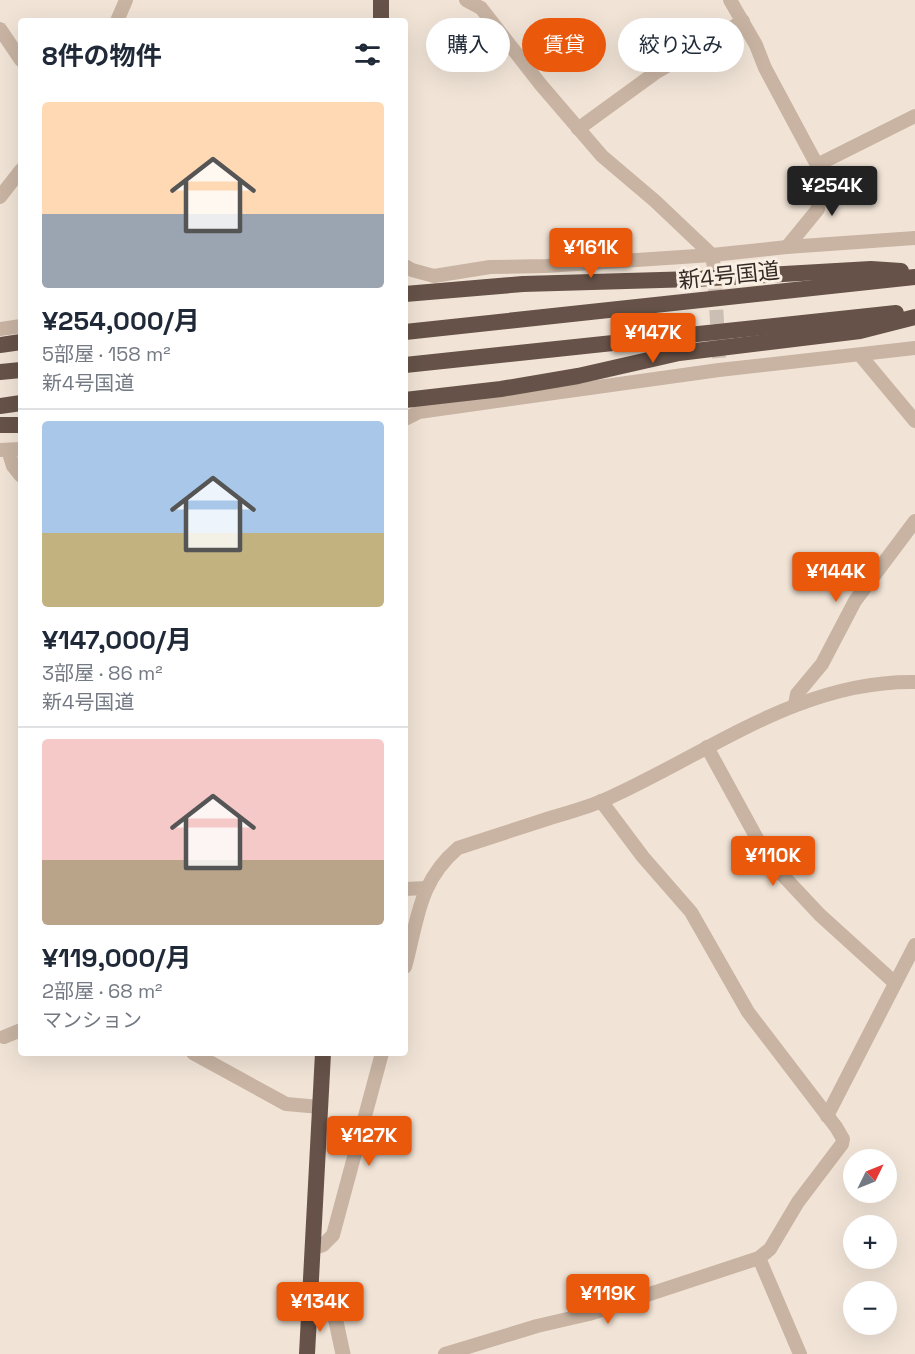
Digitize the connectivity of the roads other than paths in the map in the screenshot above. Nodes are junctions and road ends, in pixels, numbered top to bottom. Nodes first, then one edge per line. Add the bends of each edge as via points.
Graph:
1 (126, 0) edge
2 (381, 0) edge
3 (466, 0) edge
4 (730, 0) edge
5 (118, 18) edge
6 (381, 18) edge
7 (741, 18) edge
8 (744, 23) edge
9 (0, 29) edge
10 (18, 56) edge
11 (657, 72) edge
12 (915, 116) edge
13 (578, 129) junction
14 (817, 165) junction
15 (18, 174) edge
16 (0, 197) edge
17 (915, 238) edge
18 (787, 247) junction
19 (713, 261) junction
20 (408, 268) edge
21 (915, 272) edge
22 (915, 277) edge
23 (408, 294) edge
24 (915, 311) edge
25 (915, 317) edge
26 (18, 326) edge
27 (0, 329) edge
28 (408, 332) edge
29 (18, 342) edge
30 (0, 345) edge
31 (915, 348) edge
32 (860, 356) junction
33 (408, 365) edge
34 (18, 370) edge
35 (0, 372) edge
36 (408, 400) edge
37 (18, 404) edge
38 (0, 406) edge
39 (408, 417) edge
40 (915, 421) edge
41 (0, 425) edge
42 (18, 425) edge
43 (10, 450) edge
44 (18, 472) edge
45 (915, 521) edge
46 (915, 682) edge
47 (795, 704) junction
48 (707, 747) junction
49 (601, 801) junction
50 (426, 888) junction
51 (408, 889) edge
52 (915, 945) edge
53 (408, 956) edge
54 (895, 983) junction
55 (18, 1031) edge
56 (4, 1037) dead end
57 (198, 1056) edge
58 (323, 1056) edge
59 (381, 1056) edge
60 (320, 1107) junction
61 (827, 1116) junction
62 (314, 1248) junction
63 (759, 1258) junction
64 (332, 1303) dead end
65 (307, 1354) edge
66 (343, 1354) edge
67 (445, 1354) edge
68 (800, 1354) edge

1 - 5 street
2 - 6 highway
3 - 13 street via 481,8
4 - 7 street
8 - 14 street
9 - 10 street
11 - 13 street
12 - 14 street
13 - 19 street
14 - 18 street via 818,209
15 - 16 street
17 - 18 street
18 - 19 street
19 - 20 street via 490,267 434,276
21 - 23 highway via 871,269 523,284
22 - 28 highway, 新4号国道
24 - 33 highway
25 - 36 highway via 860,331 679,354 501,389
26 - 27 street
29 - 30 highway
31 - 32 street
32 - 39 street via 719,364 549,395 418,412
32 - 40 street
34 - 35 highway
37 - 38 highway
41 - 42 highway
43 - 44 street
45 - 47 street via 855,601 822,664 797,694
46 - 47 street via 853,687
47 - 48 street
48 - 49 street
48 - 54 street via 775,867 820,915
49 - 50 street via 458,848 444,860
49 - 61 street via 691,912 748,1012
50 - 51 street
50 - 53 street
52 - 54 street
54 - 61 street
55 - 56 street
57 - 60 street via 286,1104
58 - 60 highway
59 - 62 street via 333,1235
60 - 62 highway
61 - 63 street via 843,1139 842,1144 798,1202 770,1249
62 - 65 highway
63 - 67 street via 589,1314
63 - 68 street
64 - 66 street

